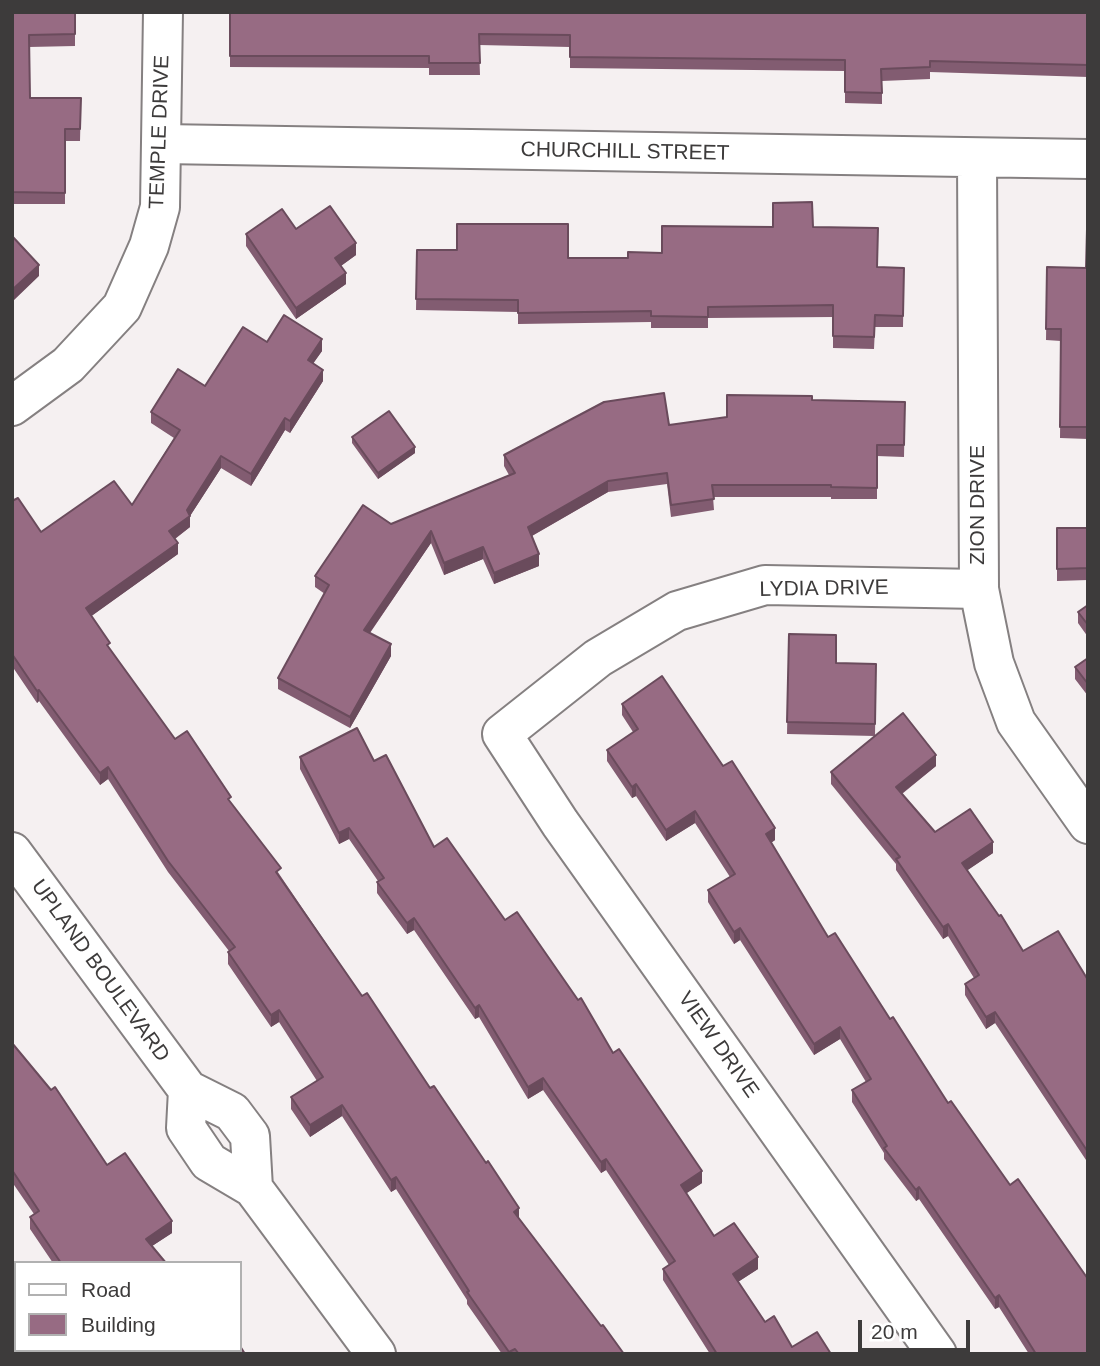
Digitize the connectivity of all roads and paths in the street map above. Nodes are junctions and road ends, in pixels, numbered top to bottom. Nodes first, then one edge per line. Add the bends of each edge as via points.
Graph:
1 (163, 12) edge
2 (162, 144) junction
3 (977, 158) junction
4 (1088, 159) edge
5 (12, 406) edge
6 (979, 589) junction
7 (502, 734) joint
8 (1088, 824) edge
9 (12, 852) edge
10 (376, 1354) edge
11 (937, 1354) edge

1 - 2 street, TEMPLE DRIVE
2 - 3 street, CHURCHILL STREET
2 - 5 street, TEMPLE DRIVE via 160,207 149,246 122,307 68,365
3 - 4 street, CHURCHILL STREET
3 - 6 street, ZION DRIVE
6 - 7 street, LYDIA DRIVE via 765,585 677,611 598,657
6 - 8 street, ZION DRIVE via 994,663 1016,722
7 - 11 street, VIEW DRIVE via 560,823
9 - 10 street, UPLAND BOULEVARD via 188,1090 186,1128 209,1162 253,1188

